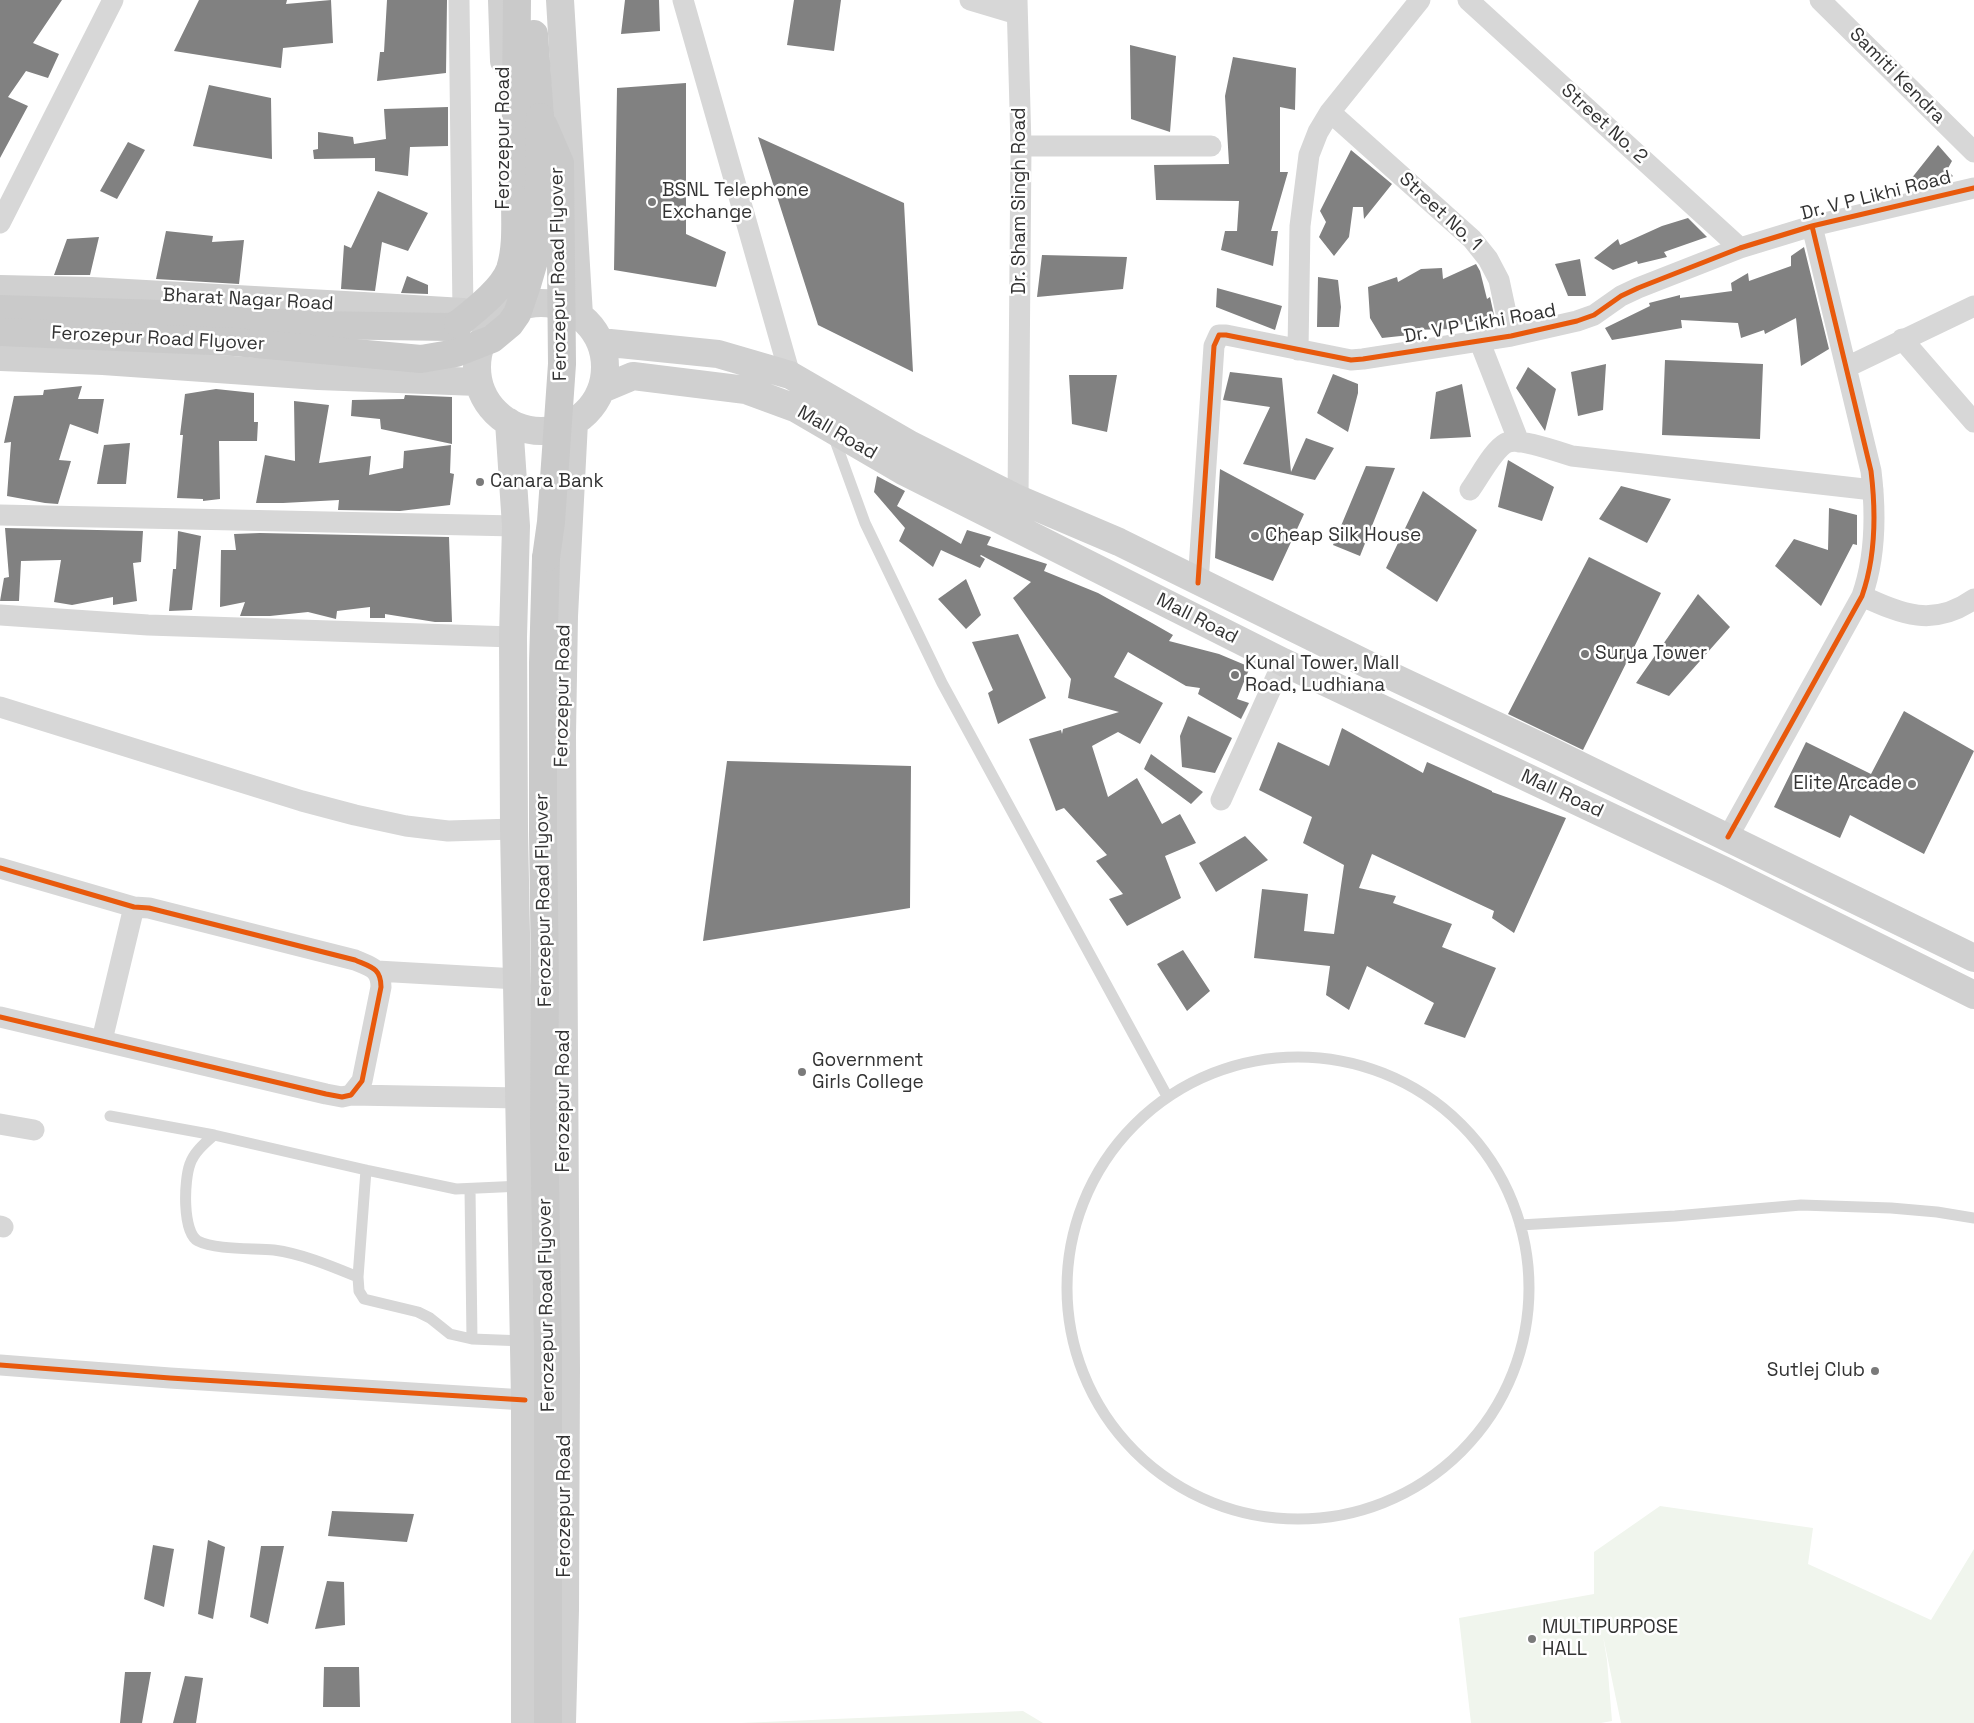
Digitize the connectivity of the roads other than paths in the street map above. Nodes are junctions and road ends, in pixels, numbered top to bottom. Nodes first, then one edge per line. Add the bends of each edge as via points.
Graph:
1 (113, 0) edge
2 (459, 0) edge
3 (502, 0) edge
4 (517, 0) edge
5 (534, 0) edge
6 (560, 0) edge
7 (683, 0) edge
8 (970, 0) edge
9 (1420, 0) edge
10 (1468, 0) edge
11 (1820, 0) edge
12 (1017, 7) edge
13 (1330, 112) junction
14 (540, 117) junction
15 (1021, 146) junction
16 (1211, 146) dead end
17 (1974, 152) edge
18 (1974, 188) edge
19 (0, 223) edge
20 (1812, 226) junction
21 (1740, 248) junction
22 (0, 289) edge
23 (0, 309) edge
24 (1971, 313) edge
25 (578, 315) junction
26 (460, 318) junction
27 (497, 325) junction
28 (0, 332) edge
29 (1510, 336) junction
30 (1902, 339) junction
31 (1479, 340) junction
32 (600, 342) junction
33 (1298, 350) junction
34 (0, 357) edge
35 (1847, 367) junction
36 (790, 375) junction
37 (478, 382) junction
38 (602, 389) junction
39 (509, 422) junction
40 (574, 422) junction
41 (1974, 422) edge
42 (831, 428) junction
43 (1519, 442) junction
44 (1470, 490) dead end
45 (1873, 490) junction
46 (1018, 499) junction
47 (0, 515) edge
48 (551, 522) joint
49 (516, 534) junction
50 (557, 551) junction
51 (1198, 583) junction
52 (1862, 596) junction
53 (1974, 599) edge
54 (0, 616) edge
55 (513, 637) junction
56 (1283, 662) junction
57 (0, 707) edge
58 (1221, 800) dead end
59 (514, 829) junction
60 (1728, 837) junction
61 (0, 868) edge
62 (134, 906) junction
63 (1974, 958) edge
64 (377, 971) junction
65 (517, 979) junction
66 (1974, 995) edge
67 (0, 1017) edge
68 (102, 1040) junction
69 (351, 1095) junction
70 (1168, 1096) junction
71 (521, 1098) junction
72 (110, 1116) dead end
73 (0, 1124) edge
74 (34, 1130) dead end
75 (214, 1135) junction
76 (366, 1170) junction
77 (522, 1186) junction
78 (470, 1189) junction
79 (1974, 1218) edge
80 (1520, 1225) junction
81 (358, 1277) junction
82 (472, 1339) junction
83 (524, 1341) junction
84 (0, 1365) edge
85 (525, 1400) junction
86 (525, 1723) edge
87 (548, 1723) edge
88 (562, 1723) edge

1 - 19 street
2 - 26 street
3 - 27 main road, Ferozepur Road via 506,112
4 - 26 main road, Ferozepur Road, bridge via 514,245 510,270 490,297
5 - 14 main road, Ferozepur Road Flyover
6 - 25 main road
7 - 36 street
8 - 12 street
9 - 13 street
10 - 21 street, Street No. 2
11 - 17 street, Samiti Kendra
12 - 15 street, Dr. Sham Singh Road
13 - 29 street, Street No. 1 via 1472,239 1499,280
13 - 33 street via 1309,155 1300,226
14 - 27 main road, Ferozepur Road Flyover, bridge via 538,247 517,314 510,324
14 - 48 main road, Ferozepur Road Flyover, bridge via 560,163 562,364
15 - 16 street
15 - 46 street, Dr. Sham Singh Road
18 - 20 street, Dr. V P Likhi Road
20 - 21 street, Dr. V P Likhi Road
20 - 35 street
21 - 29 street, Dr. V P Likhi Road via 1620,296 1594,315
22 - 26 main road, Bharat Nagar Road via 267,300
23 - 26 main road, Ferozepur Road Flyover via 162,314 359,327 450,327
24 - 30 street
25 - 27 main road via 556,304 534,303 513,309
25 - 32 main road via 592,327
26 - 27 main road, Bharat Nagar Road
27 - 28 main road, Ferozepur Road Flyover, bridge via 456,353 421,359 234,342
27 - 37 main road via 481,346 477,360
29 - 31 street, Dr. V P Likhi Road
30 - 35 street
30 - 41 street
31 - 33 street, Dr. V P Likhi Road via 1351,360
31 - 43 street
32 - 36 main road, Mall Road via 718,354
32 - 38 main road via 606,367
33 - 51 street, Dr. V P Likhi Road via 1226,335 1220,335 1216,340
34 - 37 main road
35 - 45 street
36 - 46 main road, Mall Road via 911,445
37 - 39 main road via 487,402
38 - 40 main road via 594,404
38 - 42 main road, Mall Road via 633,376 746,390 795,408
39 - 40 main road via 520,428 542,432
39 - 49 main road
40 - 50 main road, Ferozepur Road via 570,480
42 - 56 main road, Mall Road via 903,471
42 - 70 lane via 865,522 942,684
43 - 44 street via 1510,441 1502,447
43 - 45 street via 1572,456
45 - 52 street via 1869,577
46 - 51 main road, Mall Road via 1119,542
47 - 49 street
48 - 50 main road, Ferozepur Road, bridge
49 - 50 main road
49 - 55 main road
50 - 87 main road, Ferozepur Road Flyover via 543,663
50 - 88 main road, Ferozepur Road via 564,616 566,1369
51 - 60 main road, Mall Road
52 - 53 street via 1895,611 1921,616 1945,614
52 - 60 street
54 - 55 street via 148,625
55 - 59 main road
56 - 58 street
56 - 66 main road, Mall Road via 1727,872
57 - 59 street via 355,815 448,831
59 - 65 main road
60 - 63 main road, Mall Road
61 - 62 street
62 - 64 street via 355,960
62 - 68 street
64 - 65 street
64 - 69 street via 381,987 362,1081
65 - 71 main road
67 - 68 street
68 - 69 street via 326,1094
69 - 71 street
70 - 80 lane via 1214,1072 1248,1062 1291,1056 1334,1059 1377,1070 1424,1094 1452,1114 1482,1146 1505,1184
70 - 80 lane via 1132,1127 1103,1163 1082,1205 1069,1250 1066,1297 1073,1345 1090,1391 1116,1432 1136,1454 1191,1494 1236,1512 1284,1520 1333,1517 1380,1505 1424,1482 1462,1451 1492,1413 1514,1369 1526,1322 1529,1273
71 - 77 main road
72 - 75 lane
73 - 74 street
75 - 76 lane
75 - 81 lane via 194,1156 186,1178 186,1210 193,1236 204,1243 298,1254
76 - 78 lane via 456,1189
76 - 81 lane
77 - 78 lane
77 - 83 main road
78 - 82 lane
79 - 80 lane via 1891,1208 1801,1205
81 - 82 lane via 359,1291 364,1299 418,1312 450,1334
82 - 83 lane
83 - 85 main road
84 - 85 street
85 - 86 main road

